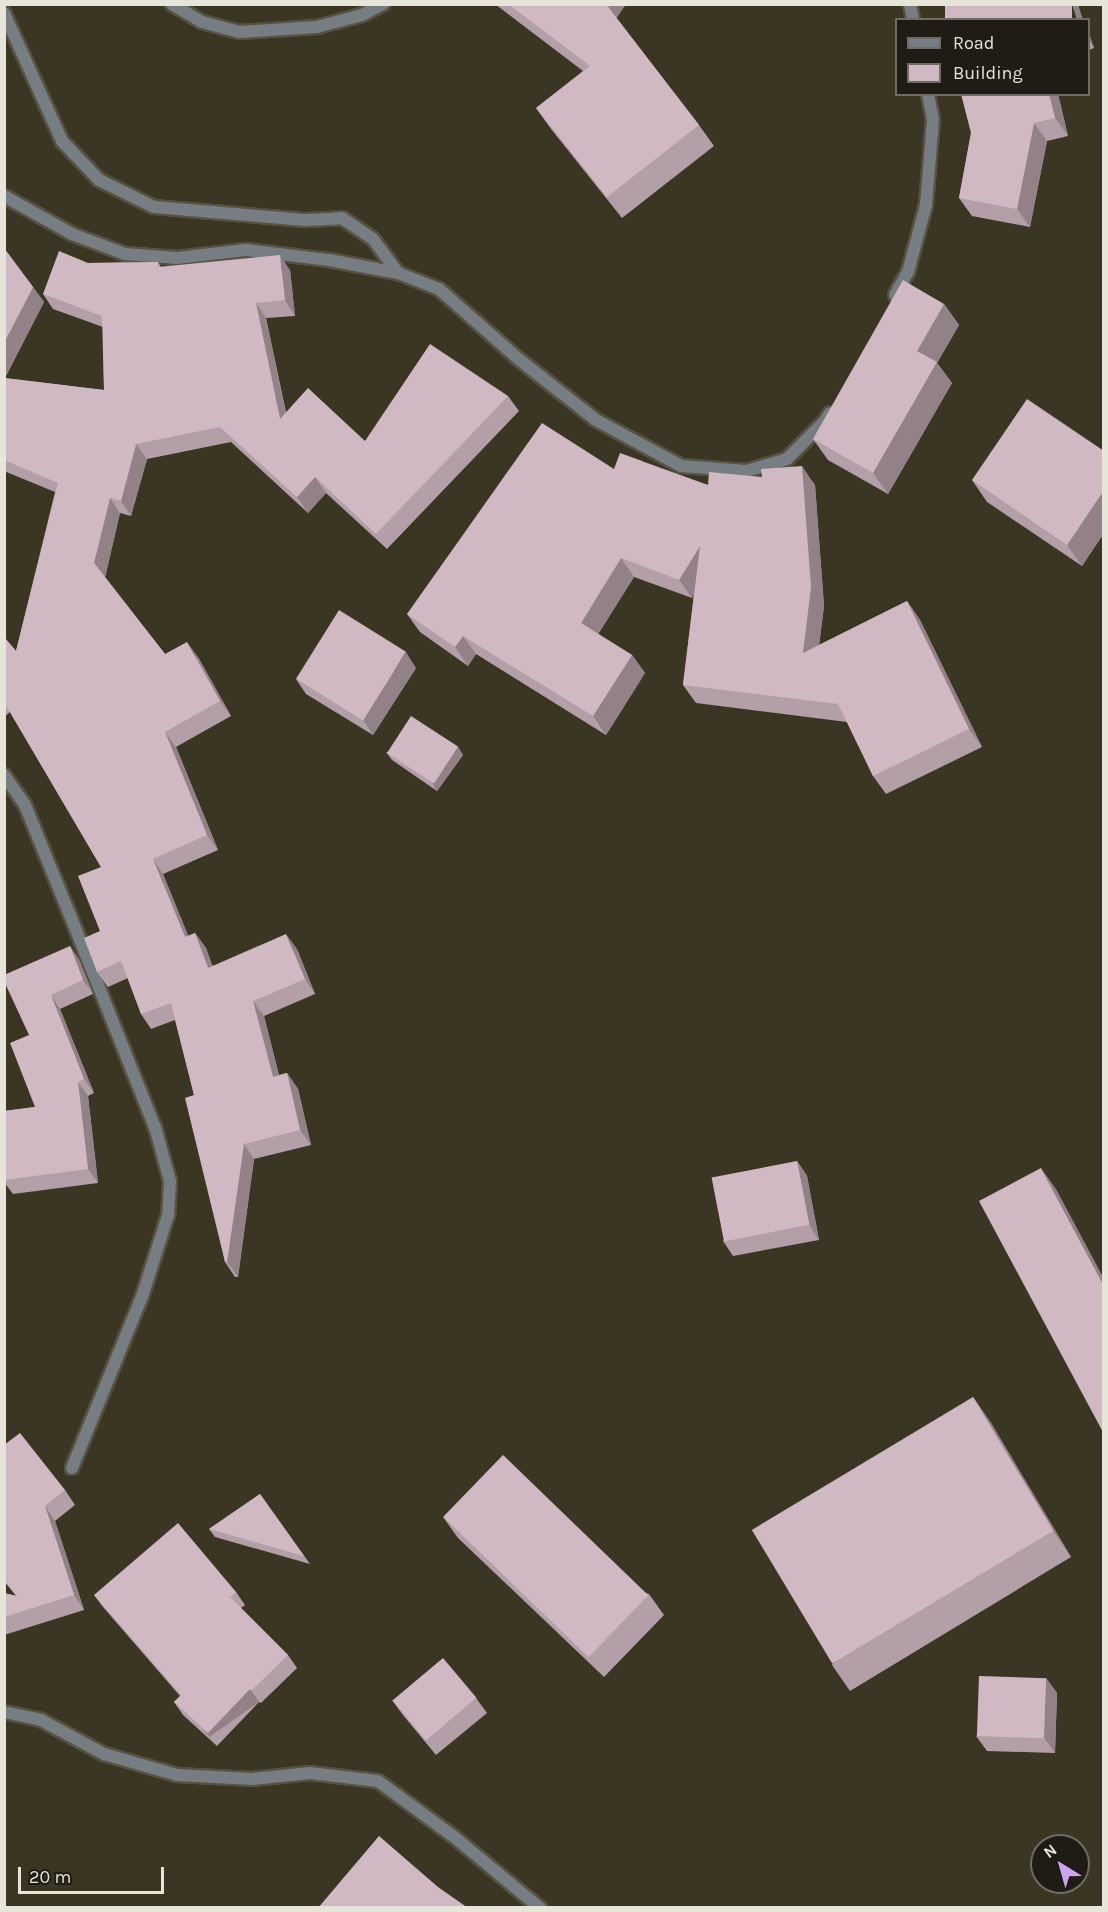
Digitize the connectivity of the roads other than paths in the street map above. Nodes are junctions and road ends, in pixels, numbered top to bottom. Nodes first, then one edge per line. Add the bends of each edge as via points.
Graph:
1 (172, 4) edge
2 (382, 4) edge
3 (4, 13) edge
4 (928, 96) edge
5 (4, 196) edge
6 (398, 273) junction
7 (892, 302) edge
8 (836, 401) edge
9 (4, 775) edge
10 (72, 1468) dead end
11 (4, 1712) edge
12 (540, 1908) edge

1 - 2 street via 202,22 240,32 316,27 362,15
3 - 6 street via 62,141 99,180 154,207 307,220 342,218 373,239
4 - 7 street via 933,120 926,205 908,273
5 - 6 street via 72,234 125,254 177,258 246,250
6 - 8 street via 439,289 596,420 681,466 746,471 787,459 825,421
9 - 10 street via 25,804 155,1128 170,1181 168,1215 143,1294
11 - 12 street via 41,1720 104,1754 177,1775 252,1779 310,1773 378,1781

